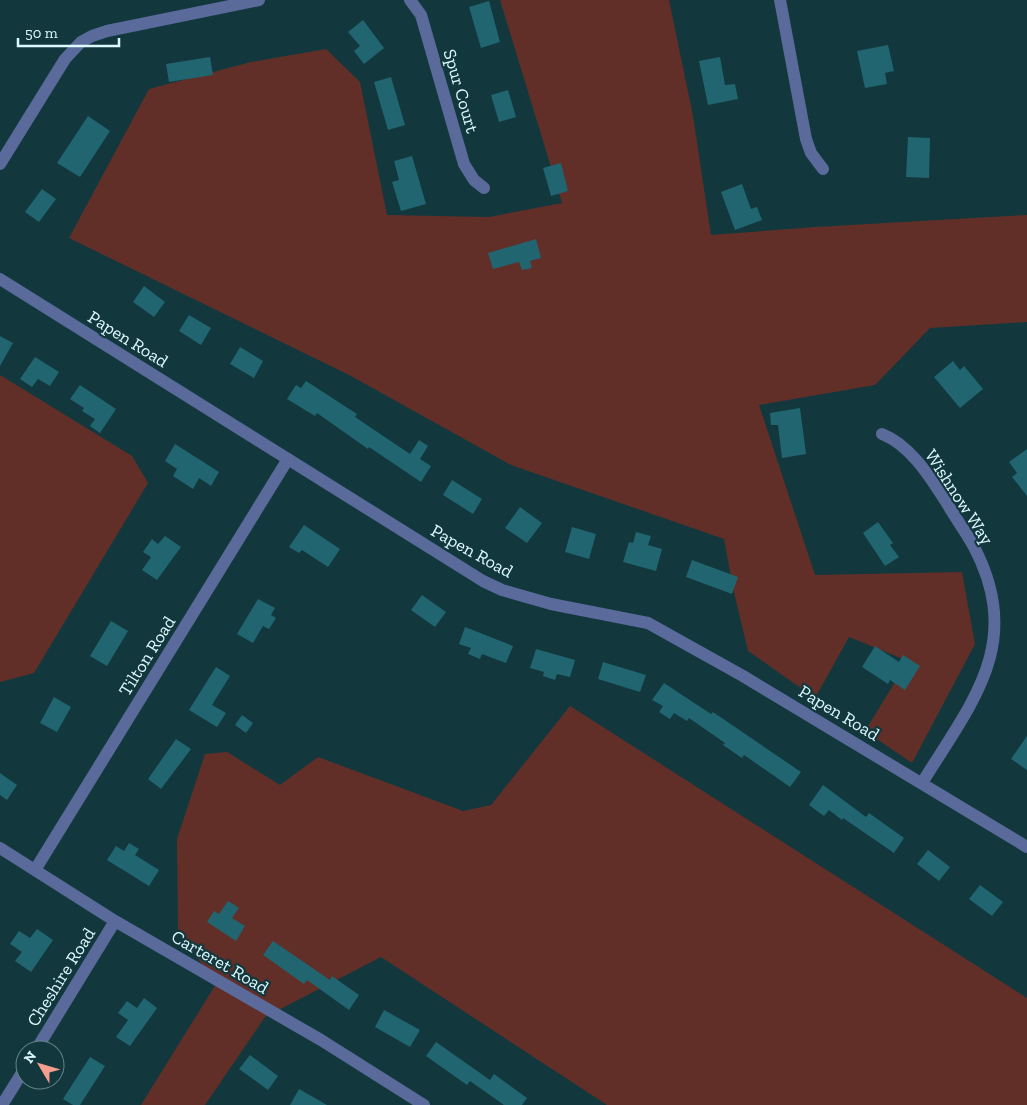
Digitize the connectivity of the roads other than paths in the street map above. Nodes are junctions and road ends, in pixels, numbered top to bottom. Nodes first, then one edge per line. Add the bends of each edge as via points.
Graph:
1 (259, 0) edge
2 (410, 0) edge
3 (780, 0) edge
4 (0, 164) edge
5 (823, 169) dead end
6 (484, 188) dead end
7 (0, 279) edge
8 (882, 434) dead end
9 (288, 460) junction
10 (922, 783) junction
11 (1027, 847) edge
12 (0, 848) edge
13 (35, 870) junction
14 (115, 922) junction
15 (42, 1040) edge
16 (15, 1084) edge
17 (2, 1105) edge
18 (424, 1105) edge

1 - 4 street via 107,31 81,42 65,59
2 - 6 street, Spur Court via 421,15 464,164 474,180
3 - 5 street via 806,139 811,153
7 - 9 street, Papen Road
8 - 10 street, Wishnow Way via 895,439 915,458 944,498 974,547 988,582 994,614 995,635 985,676
9 - 10 street, Papen Road via 483,581 551,604 648,623
9 - 13 street, Tilton Road
10 - 11 street, Papen Road
12 - 13 street, Carteret Road
13 - 14 street, Carteret Road
14 - 15 street, Cheshire Road
14 - 18 street, Carteret Road via 321,1040
16 - 17 street

